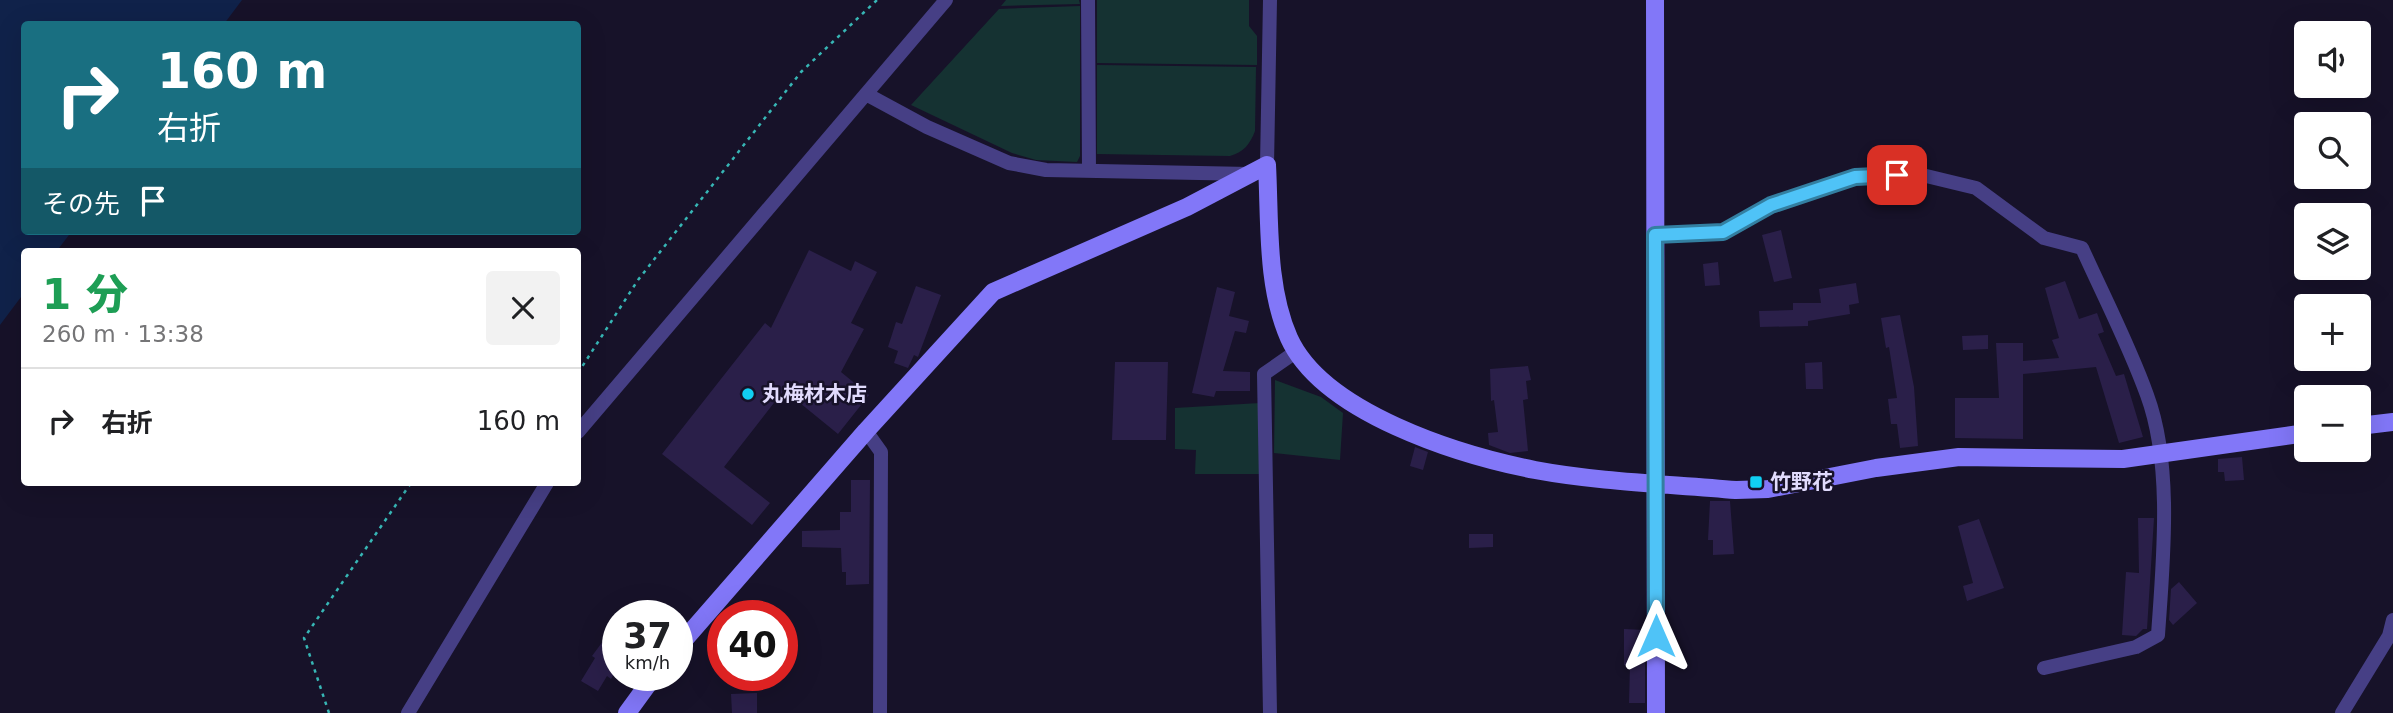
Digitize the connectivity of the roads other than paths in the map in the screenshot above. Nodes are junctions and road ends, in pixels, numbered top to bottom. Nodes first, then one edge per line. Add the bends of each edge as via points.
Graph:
1 (946, 0) edge
2 (1088, 0) edge
3 (1270, 0) edge
4 (1655, 0) edge
5 (866, 94) junction
6 (1267, 165) junction
7 (1089, 172) junction
8 (1251, 174) junction
9 (1655, 235) junction
10 (1297, 351) junction
11 (2393, 422) edge
12 (2371, 425) edge
13 (581, 428) edge
14 (866, 430) junction
15 (2294, 435) edge
16 (2160, 454) junction
17 (1656, 482) junction
18 (545, 486) edge
19 (2393, 620) edge
20 (693, 630) edge
21 (2044, 668) dead end
22 (643, 691) edge
23 (408, 713) edge
24 (627, 713) edge
25 (880, 713) edge
26 (1270, 713) edge
27 (1656, 713) edge
28 (2342, 713) edge

1 - 5 street
2 - 7 street
3 - 6 street
4 - 9 street
5 - 7 street via 1009,163
5 - 13 street
6 - 8 street
6 - 10 street via 1278,305
7 - 8 street
8 - 14 street via 1187,208 993,292
9 - 16 street via 1723,232 1771,205 1855,177 1917,174 1976,188 2044,238 2082,248 2148,397
9 - 17 street
10 - 17 street via 1338,396 1425,436 1537,470
10 - 26 street via 1264,374
11 - 12 street
14 - 20 street
14 - 25 street via 881,452
15 - 16 street
16 - 17 street via 2123,459 1959,457 1768,489
16 - 21 street via 2163,564 2158,635 2136,647
17 - 27 street
18 - 23 street
19 - 28 street via 2389,636
22 - 24 street

